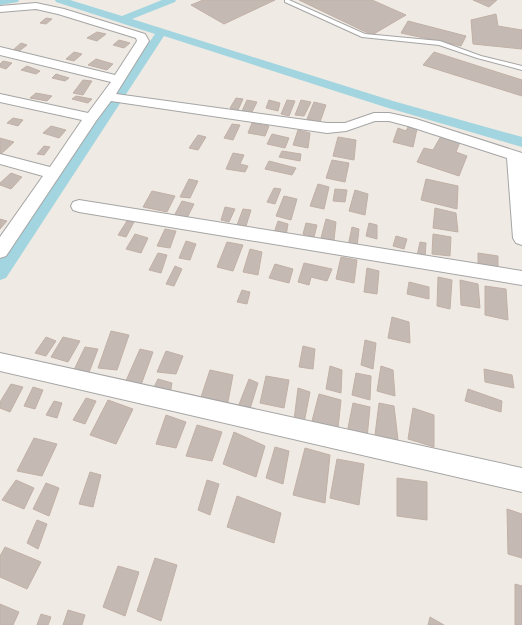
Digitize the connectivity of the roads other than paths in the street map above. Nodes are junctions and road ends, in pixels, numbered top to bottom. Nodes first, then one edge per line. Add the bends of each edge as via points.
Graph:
1 (287, 1) edge
2 (0, 9) edge
3 (0, 52) edge
4 (522, 68) edge
5 (119, 80) junction
6 (110, 97) junction
7 (0, 98) edge
8 (91, 118) junction
9 (518, 157) edge
10 (0, 159) edge
11 (53, 173) junction
12 (80, 206) dead end
13 (522, 238) edge
14 (3, 241) edge
15 (522, 278) edge
16 (0, 362) edge
17 (522, 480) edge

1 - 4 lane via 364,36 440,43 479,57
2 - 5 street via 36,6 142,36 144,41
3 - 5 street
5 - 6 street
6 - 8 street
6 - 9 street via 327,128 346,127 374,117 389,117
7 - 8 street
8 - 11 street
9 - 13 street
10 - 11 street
11 - 14 street
12 - 15 street
16 - 17 street

